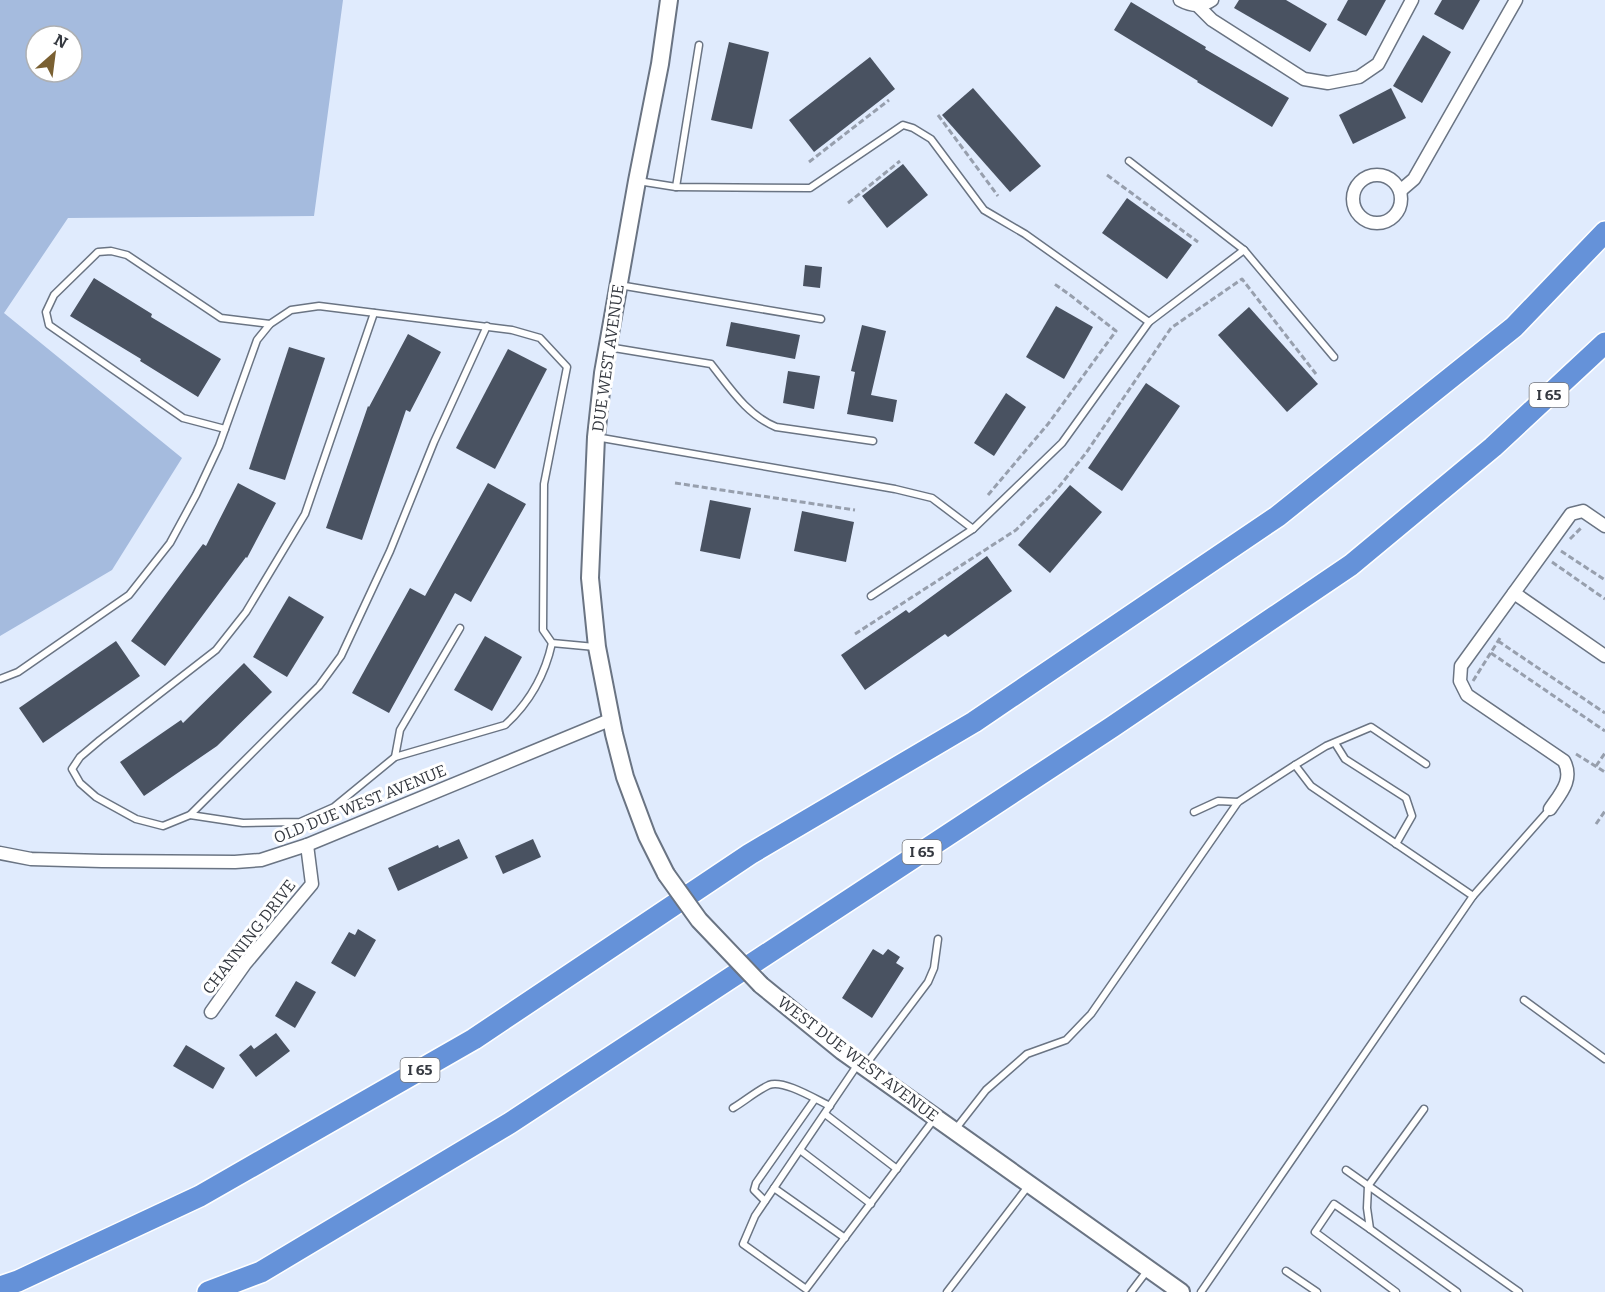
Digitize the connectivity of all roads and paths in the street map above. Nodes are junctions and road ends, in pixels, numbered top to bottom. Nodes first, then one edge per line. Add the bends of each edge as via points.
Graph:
1 (669, 0) edge
2 (1180, 0) edge
3 (1212, 0) edge
4 (1412, 0) edge
5 (1516, 0) edge
6 (1198, 6) junction
7 (699, 45) dead end
8 (889, 100) dead end
9 (938, 115) dead end
10 (900, 161) dead end
11 (1129, 161) dead end
12 (809, 162) dead end
13 (1107, 175) dead end
14 (637, 181) junction
15 (676, 187) junction
16 (1400, 191) junction
17 (998, 196) dead end
18 (848, 203) dead end
19 (1605, 232) edge
20 (1198, 243) dead end
21 (1244, 250) junction
22 (1053, 284) dead end
23 (618, 285) junction
24 (374, 313) junction
25 (821, 319) dead end
26 (1149, 322) junction
27 (270, 324) junction
28 (487, 326) junction
29 (1605, 343) edge
30 (608, 346) junction
31 (1334, 357) dead end
32 (1316, 374) dead end
33 (225, 429) junction
34 (596, 437) junction
35 (873, 441) dead end
36 (675, 483) dead end
37 (988, 495) dead end
38 (855, 510) dead end
39 (1585, 524) dead end
40 (1605, 526) edge
41 (973, 529) junction
42 (1561, 551) junction
43 (1605, 580) edge
44 (1514, 593) junction
45 (871, 596) dead end
46 (1605, 599) edge
47 (460, 628) dead end
48 (1503, 633) dead end
49 (855, 634) dead end
50 (1498, 641) junction
51 (552, 643) junction
52 (597, 647) junction
53 (1491, 653) junction
54 (1605, 656) edge
55 (0, 679) edge
56 (1473, 681) dead end
57 (1605, 714) edge
58 (612, 718) junction
59 (1605, 731) edge
60 (1335, 743) junction
61 (1605, 753) edge
62 (395, 757) junction
63 (1579, 761) dead end
64 (1426, 764) dead end
65 (1295, 765) junction
66 (1596, 766) junction
67 (1605, 772) edge
68 (1238, 802) junction
69 (1550, 809) joint
70 (1605, 811) edge
71 (1194, 812) dead end
72 (190, 815) junction
73 (1596, 824) dead end
74 (1396, 844) junction
75 (307, 845) junction
76 (0, 853) edge
77 (1473, 896) junction
78 (938, 939) dead end
79 (1524, 1000) dead end
80 (211, 1012) dead end
81 (1605, 1059) edge
82 (862, 1065) junction
83 (815, 1099) junction
84 (830, 1106) junction
85 (733, 1108) dead end
86 (1424, 1109) dead end
87 (825, 1114) junction
88 (936, 1118) junction
89 (954, 1131) junction
90 (800, 1150) junction
91 (897, 1169) junction
92 (1346, 1170) dead end
93 (1029, 1184) junction
94 (1368, 1186) junction
95 (774, 1188) junction
96 (765, 1201) junction
97 (871, 1204) junction
98 (1370, 1229) junction
99 (845, 1238) junction
100 (1148, 1269) junction
101 (1286, 1271) dead end
102 (0, 1287) edge
103 (208, 1292) edge
104 (947, 1292) edge
105 (1131, 1292) edge
106 (1181, 1292) edge
107 (1201, 1292) edge
108 (1317, 1292) edge
109 (1396, 1292) edge
110 (1457, 1292) edge
111 (1519, 1292) edge

1 - 14 main road, DUE WEST AVENUE
2 - 6 street
3 - 6 street
4 - 6 street via 1378,64 1359,76 1328,83 1304,79 1212,21
5 - 16 street via 1414,179
7 - 15 lane
8 - 12 path
9 - 17 path
10 - 18 path
11 - 21 lane
13 - 20 path
14 - 15 lane
14 - 23 main road, DUE WEST AVENUE
15 - 26 lane via 810,188 903,124 931,139 984,210 1025,234
16 - 16 street via 1388,177 1369,176 1355,189 1354,207 1366,221 1385,222 1399,210
19 - 102 highway, I 65 via 1514,327 1278,516 974,722 750,854 474,1039 200,1196
21 - 26 lane
21 - 31 lane
22 - 37 path via 1116,331 1048,424
23 - 25 lane
23 - 30 main road, DUE WEST AVENUE
24 - 27 lane via 319,306 291,310
24 - 28 lane
24 - 72 lane via 305,514 246,612 216,650 80,757 72,769 80,783 96,797 136,819 163,826
26 - 41 lane via 1062,443
27 - 33 lane via 257,340
27 - 33 lane via 221,318 127,255 111,251 98,252 54,295 46,312 49,324 183,418
28 - 51 lane via 540,338 567,367 544,484 543,630
28 - 72 lane via 341,656 320,686
29 - 103 highway, I 65 via 1493,447 1351,565 510,1124 261,1272
30 - 34 main road, DUE WEST AVENUE
30 - 35 lane via 711,364 747,408 776,427
32 - 49 path via 1242,279 1171,328 1086,453 1037,511 1016,530
33 - 55 lane via 170,543 129,595 18,672
34 - 41 lane via 932,498
34 - 52 main road, DUE WEST AVENUE via 590,578
36 - 38 path
39 - 42 path
40 - 44 street via 1583,512 1571,514
41 - 45 lane
42 - 43 path
42 - 46 path via 1552,562
44 - 54 street
44 - 69 street via 1461,666 1460,681 1467,695 1564,761 1568,783
47 - 62 lane via 400,730
48 - 50 path
50 - 53 path
50 - 57 path
51 - 52 lane
51 - 62 lane via 548,663 535,688 505,725
52 - 58 main road, DUE WEST AVENUE
53 - 56 path
53 - 59 path
58 - 75 street, OLD DUE WEST AVENUE
58 - 82 main road, WEST DUE WEST AVENUE, bridge via 628,785 647,836 666,874 699,920 761,985
60 - 64 lane via 1371,727
60 - 65 lane
60 - 74 lane via 1345,759 1406,798 1413,816
61 - 66 path
62 - 72 lane via 334,807 300,822 243,823
63 - 66 path via 1576,754
65 - 68 lane
65 - 74 lane via 1311,786
66 - 67 path
68 - 71 lane via 1218,801
68 - 89 lane via 1091,1014 1066,1040 1027,1054 986,1090
69 - 77 lane
70 - 73 path
74 - 77 lane
75 - 76 street, OLD DUE WEST AVENUE via 261,860 236,862 31,859
75 - 80 street, CHANNING DRIVE via 312,884 245,964
77 - 107 lane
78 - 82 lane via 928,982
79 - 81 lane
82 - 84 lane
82 - 88 main road, WEST DUE WEST AVENUE
83 - 84 lane
83 - 85 lane via 771,1084
83 - 96 lane via 756,1183 754,1190
84 - 87 lane
86 - 94 lane
87 - 90 lane
87 - 91 lane
88 - 89 main road, WEST DUE WEST AVENUE
88 - 91 lane
89 - 93 main road, WEST DUE WEST AVENUE
90 - 95 lane
90 - 97 lane
91 - 97 lane
92 - 94 lane
93 - 100 main road, WEST DUE WEST AVENUE
93 - 104 lane
94 - 98 lane
94 - 111 lane
95 - 96 lane
95 - 99 lane
96 - 99 lane via 743,1244 806,1289
97 - 99 lane
98 - 109 lane via 1334,1204 1315,1232
98 - 110 lane
100 - 105 lane
100 - 106 main road, WEST DUE WEST AVENUE
101 - 108 lane

